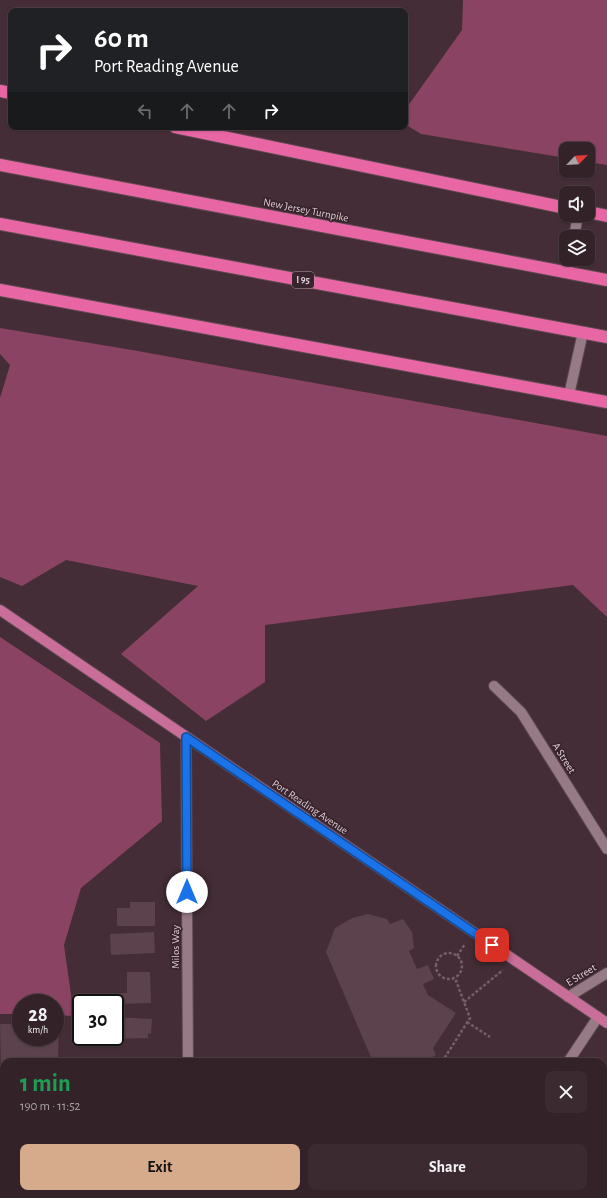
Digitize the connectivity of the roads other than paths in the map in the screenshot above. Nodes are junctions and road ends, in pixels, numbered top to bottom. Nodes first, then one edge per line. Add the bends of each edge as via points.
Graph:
1 (189, 130) edge
2 (0, 165) edge
3 (559, 207) edge
4 (595, 213) edge
5 (607, 216) edge
6 (0, 224) edge
7 (568, 266) edge
8 (567, 273) junction
9 (607, 280) edge
10 (0, 290) edge
11 (583, 332) junction
12 (607, 337) edge
13 (569, 395) junction
14 (607, 402) edge
15 (0, 610) edge
16 (494, 686) dead end
17 (186, 737) junction
18 (607, 849) edge
19 (607, 973) edge
20 (568, 997) junction
21 (598, 1017) junction
22 (607, 1023) edge
23 (188, 1058) edge
24 (571, 1058) edge

1 - 3 highway
2 - 8 highway, New Jersey Turnpike
4 - 5 highway
6 - 11 highway, I 95
7 - 8 street
8 - 9 highway, New Jersey Turnpike
10 - 13 highway
11 - 12 highway, I 95
11 - 13 street
13 - 14 highway
15 - 17 main road, Port Reading Avenue
16 - 18 street, A Street via 521,712
17 - 20 main road, Port Reading Avenue
17 - 23 street, Milos Way
19 - 20 street, E Street
20 - 21 main road, Port Reading Avenue
21 - 22 main road, Port Reading Avenue
21 - 24 street

